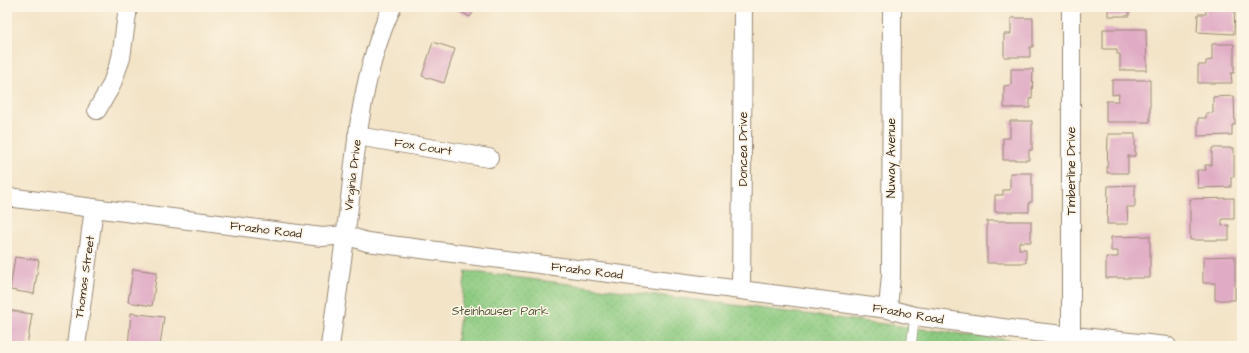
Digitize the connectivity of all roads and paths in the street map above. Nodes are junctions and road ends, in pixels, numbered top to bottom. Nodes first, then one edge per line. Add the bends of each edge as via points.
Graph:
1 (128, 7) edge
2 (392, 7) edge
3 (743, 7) edge
4 (892, 7) edge
5 (1071, 7) edge
6 (97, 110) dead end
7 (357, 136) junction
8 (489, 158) dead end
9 (7, 197) edge
10 (94, 208) junction
11 (345, 235) junction
12 (741, 290) junction
13 (888, 309) junction
14 (915, 316) junction
15 (1071, 336) junction
16 (76, 346) edge
17 (330, 346) edge
18 (911, 346) edge
19 (1167, 346) edge

1 - 6 street via 121,58 111,86
2 - 7 street, Virginia Drive via 377,43
3 - 12 street, Doncea Drive
4 - 13 street, Nuway Avenue via 891,267
5 - 15 street, Timberline Drive
7 - 8 street, Fox Court
7 - 11 street, Virginia Drive
9 - 10 street, Frazho Road
10 - 11 street, Frazho Road via 322,236
10 - 16 street, Thomas Street
11 - 12 street, Frazho Road via 367,242
11 - 17 street, Virginia Drive
12 - 13 street, Frazho Road
13 - 14 street, Frazho Road
14 - 15 street, Frazho Road
14 - 18 lane
15 - 19 street, Frazho Road

